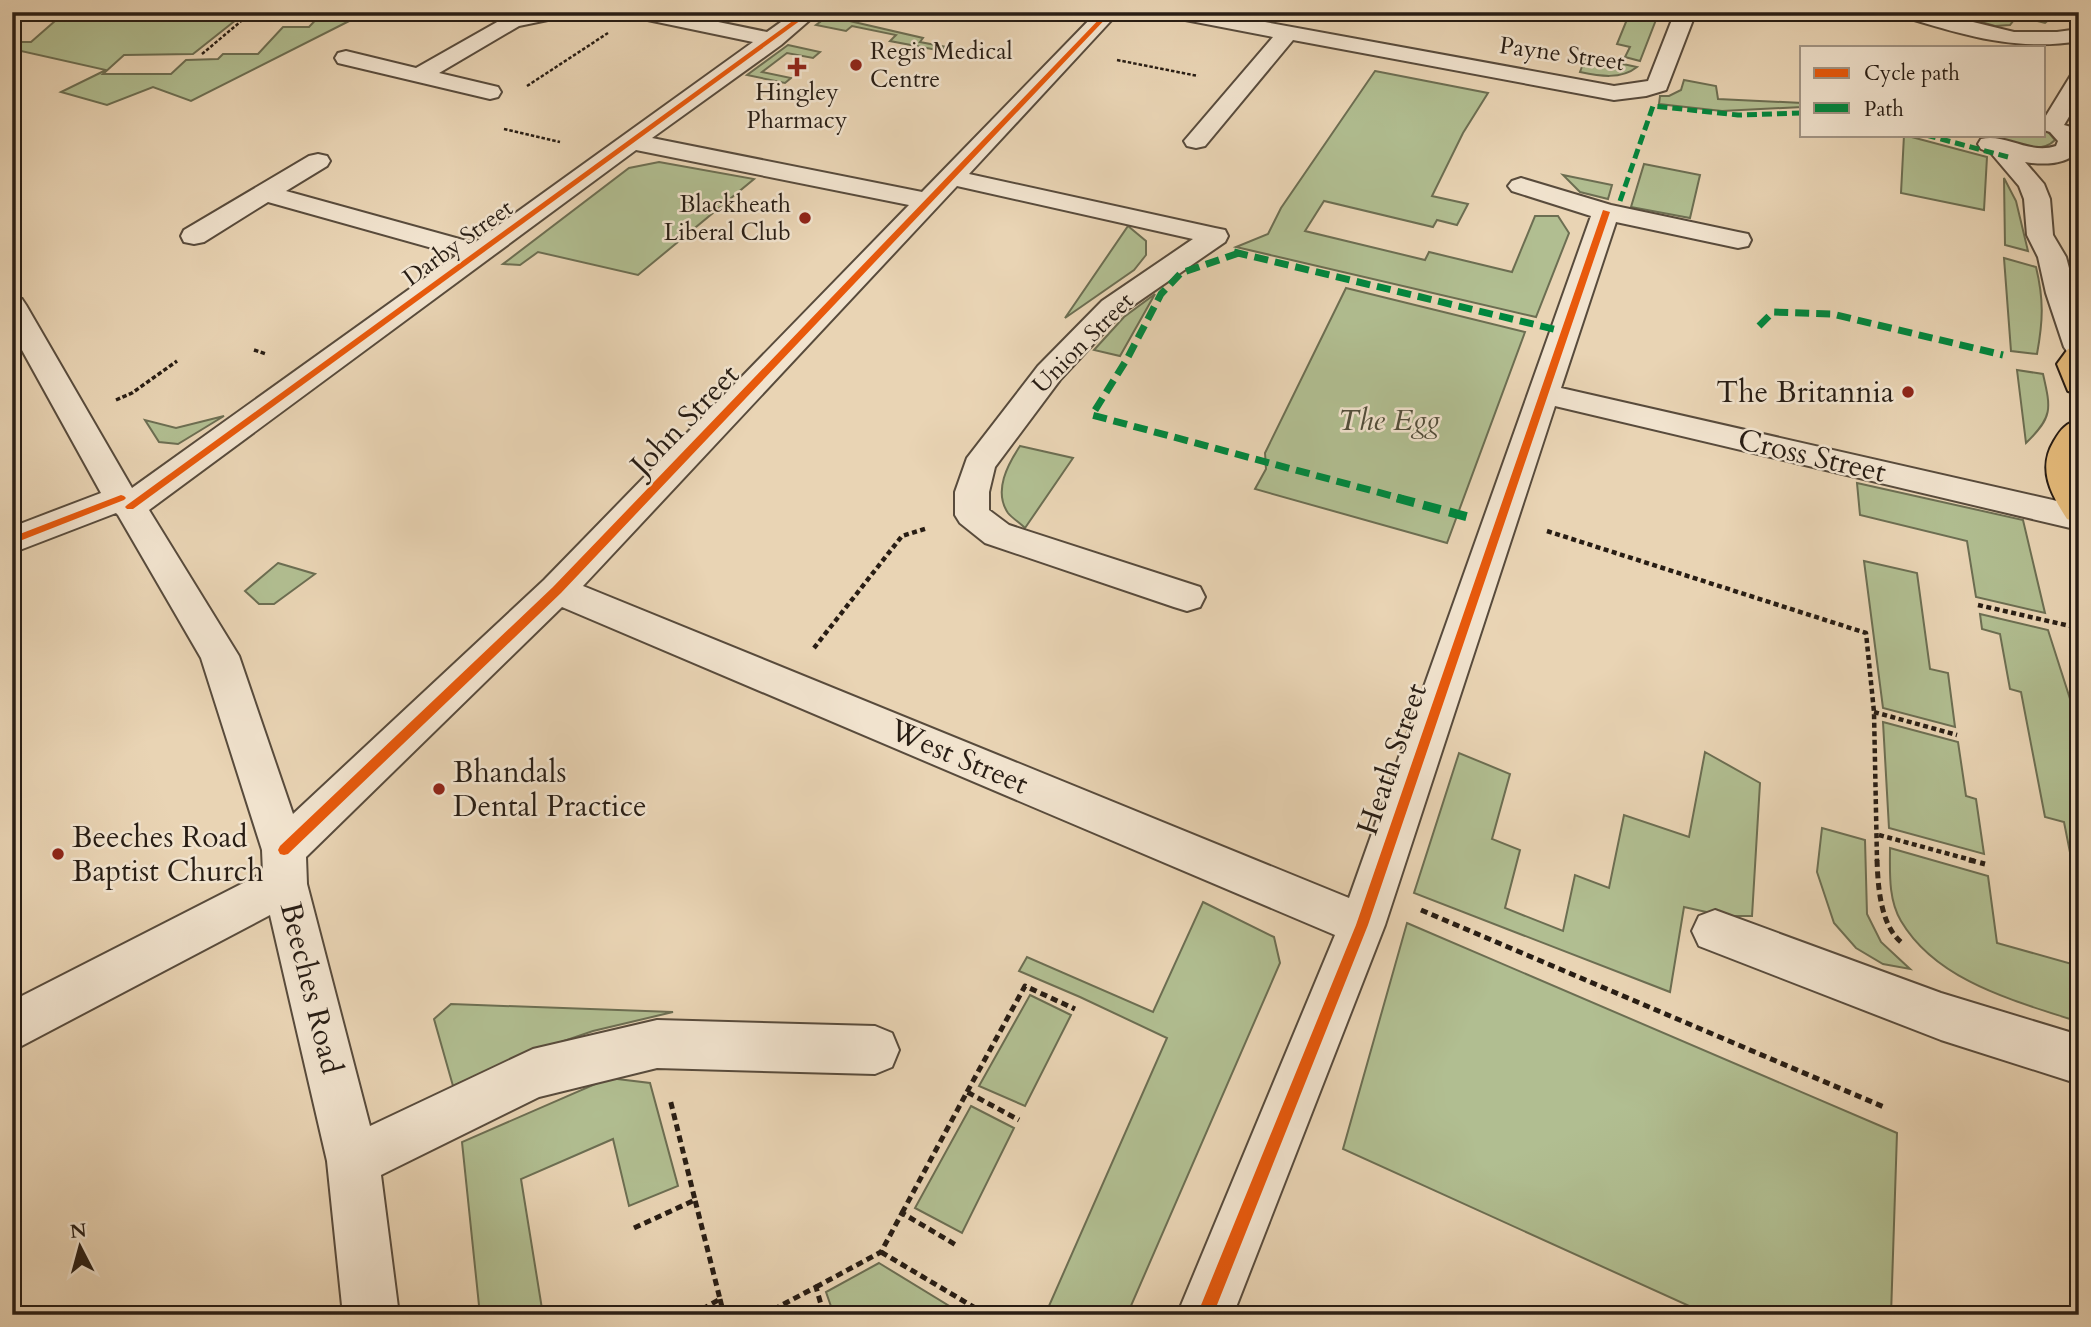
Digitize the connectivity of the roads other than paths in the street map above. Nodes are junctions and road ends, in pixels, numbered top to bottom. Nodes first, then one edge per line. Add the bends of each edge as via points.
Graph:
1 (560, 12) edge
2 (639, 12) edge
3 (809, 12) edge
4 (1109, 12) edge
5 (1175, 12) edge
6 (1686, 12) edge
7 (1908, 12) edge
8 (528, 14) edge
9 (1288, 33) junction
10 (2079, 35) edge
11 (773, 40) junction
12 (2010, 43) edge
13 (346, 58) dead end
14 (420, 75) junction
15 (2079, 80) edge
16 (490, 92) dead end
17 (1978, 136) edge
18 (1196, 141) dead end
19 (2062, 141) edge
20 (632, 142) junction
21 (1999, 147) junction
22 (318, 161) dead end
23 (1521, 186) dead end
24 (938, 189) junction
25 (267, 194) junction
26 (2036, 199) junction
27 (1606, 212) junction
28 (194, 236) dead end
29 (1738, 240) dead end
30 (480, 253) junction
31 (2052, 257) junction
32 (2079, 282) edge
33 (12, 305) edge
34 (2079, 347) edge
35 (2079, 355) edge
36 (2079, 384) edge
37 (1545, 394) junction
38 (2079, 430) edge
39 (126, 502) junction
40 (2079, 511) edge
41 (2079, 518) edge
42 (12, 541) edge
43 (557, 590) junction
44 (1186, 597) dead end
45 (285, 867) junction
46 (1367, 908) junction
47 (1715, 931) dead end
48 (12, 1027) edge
49 (875, 1050) dead end
50 (2079, 1060) edge
51 (353, 1161) junction
52 (371, 1315) edge
53 (1205, 1315) edge

1 - 8 street
2 - 11 street
3 - 11 street, Darby Street
4 - 24 street, John Street
5 - 9 street, Payne Street
6 - 9 street, Payne Street via 1658,85 1614,93
7 - 12 street
8 - 14 street
9 - 18 street
10 - 12 street
11 - 20 street, Darby Street
13 - 14 street
14 - 16 street
15 - 19 street
17 - 21 street
19 - 21 street via 2032,155
19 - 26 street
20 - 24 street, Union Street
20 - 30 street, Darby Street
21 - 26 street via 2031,184
22 - 25 street
23 - 27 street
24 - 43 street, John Street
24 - 44 street, Union Street via 1215,236 1112,307 1049,373 979,466 972,492 972,515 997,534
25 - 28 street
25 - 30 street
26 - 31 street via 2040,235
27 - 29 street
27 - 37 street, Heath Street
30 - 39 street, Darby Street
31 - 32 street
31 - 34 street
33 - 39 street, Beeches Road
35 - 36 main road via 2073,363
37 - 41 street, Cross Street
37 - 46 street, Heath Street
38 - 40 main road via 2064,451 2059,472
39 - 42 street, Darby Street
39 - 45 street, Beeches Road via 220,656
43 - 45 street, John Street
43 - 46 street, West Street via 785,685
45 - 48 street, John Street
45 - 51 street, Beeches Road
46 - 53 street, Heath Street
47 - 50 street via 1947,1020
49 - 51 street via 657,1044 533,1074
51 - 52 street, Beeches Road

